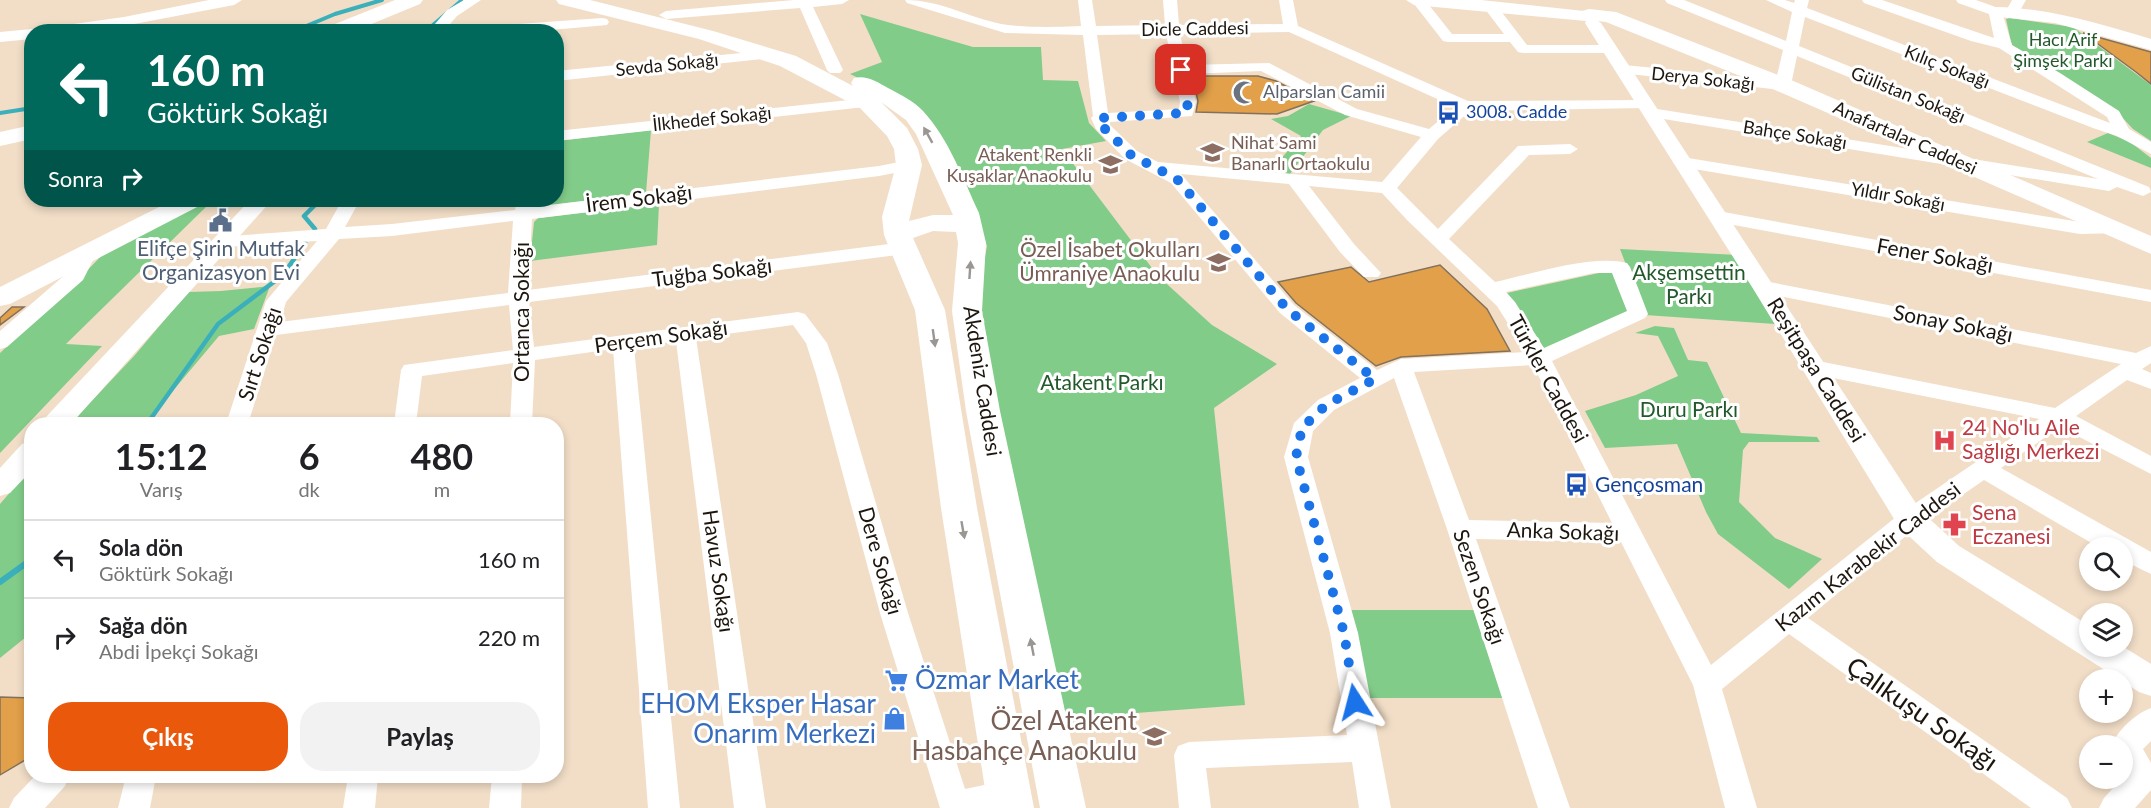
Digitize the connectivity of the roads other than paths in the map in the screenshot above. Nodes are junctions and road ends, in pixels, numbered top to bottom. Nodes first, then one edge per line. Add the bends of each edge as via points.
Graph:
1 (234, 0) edge
2 (256, 0) edge
3 (413, 0) edge
4 (429, 0) edge
5 (566, 0) edge
6 (842, 0) edge
7 (912, 0) edge
8 (1085, 0) edge
9 (1170, 0) edge
10 (1286, 0) edge
11 (1416, 0) edge
12 (1672, 0) edge
13 (1773, 0) edge
14 (1869, 0) edge
15 (1963, 0) edge
16 (805, 3) junction
17 (1501, 4) edge
18 (1800, 5) edge
19 (2010, 8) edge
20 (602, 11) edge
21 (482, 15) edge
22 (666, 15) junction
23 (1597, 20) edge
24 (110, 24) edge
25 (137, 24) edge
26 (352, 24) edge
27 (378, 24) edge
28 (442, 24) edge
29 (1291, 28) junction
30 (1172, 30) junction
31 (1087, 31) junction
32 (24, 35) edge
33 (0, 37) edge
34 (1514, 38) junction
35 (24, 42) edge
36 (0, 43) edge
37 (2003, 45) junction
38 (2151, 45) edge
39 (1790, 48) junction
40 (777, 56) junction
41 (835, 70) junction
42 (1181, 70) junction
43 (1624, 70) junction
44 (564, 75) edge
45 (1783, 85) junction
46 (868, 103) junction
47 (1466, 106) junction
48 (1648, 108) junction
49 (1099, 118) junction
50 (24, 126) edge
51 (0, 131) edge
52 (2123, 132) junction
53 (24, 134) edge
54 (564, 135) edge
55 (1432, 135) junction
56 (0, 139) edge
57 (1570, 149) dead end
58 (2151, 149) edge
59 (1955, 160) junction
60 (1682, 162) junction
61 (909, 165) junction
62 (1152, 167) junction
63 (1294, 178) junction
64 (955, 187) junction
65 (1387, 188) junction
66 (2147, 191) edge
67 (564, 202) edge
68 (179, 207) edge
69 (255, 207) edge
70 (347, 207) edge
71 (518, 207) edge
72 (524, 207) edge
73 (1718, 217) junction
74 (969, 227) junction
75 (901, 229) junction
76 (2113, 229) junction
77 (332, 235) junction
78 (1438, 240) junction
79 (225, 241) junction
80 (2151, 246) edge
81 (72, 266) junction
82 (1371, 273) dead end
83 (1764, 287) junction
84 (1490, 289) junction
85 (2151, 296) edge
86 (518, 297) junction
87 (0, 298) edge
88 (798, 318) joint
89 (267, 330) junction
90 (685, 333) junction
91 (0, 342) edge
92 (623, 342) junction
93 (524, 355) junction
94 (1540, 358) junction
95 (2139, 361) edge
96 (1401, 366) junction
97 (1813, 367) junction
98 (1375, 379) junction
99 (2151, 382) edge
100 (2058, 416) junction
101 (62, 417) edge
102 (239, 417) edge
103 (406, 417) edge
104 (521, 417) edge
105 (24, 460) edge
106 (2151, 466) edge
107 (1985, 469) junction
108 (0, 486) edge
109 (1910, 519) junction
110 (1460, 529) junction
111 (1630, 533) junction
112 (2103, 537) edge
113 (2133, 554) edge
114 (2151, 564) edge
115 (1788, 619) junction
116 (2079, 636) edge
117 (2112, 657) edge
118 (2151, 682) edge
119 (1707, 685) junction
120 (2151, 721) edge
121 (1363, 748) junction
122 (48, 783) edge
123 (140, 783) edge
124 (362, 783) edge
125 (507, 783) edge
126 (1010, 801) edge
127 (955, 806) edge
128 (25, 808) edge
129 (135, 808) edge
130 (359, 808) edge
131 (506, 808) edge
132 (664, 808) edge
133 (750, 808) edge
134 (1063, 808) edge
135 (1195, 808) edge
136 (1375, 808) edge
137 (1554, 808) edge
138 (1741, 808) edge
139 (2056, 808) edge
140 (2115, 808) edge

1 - 24 street
2 - 25 street
3 - 26 main road
4 - 27 main road
5 - 40 main road
6 - 16 street
7 - 31 street, Dicle Caddesi via 1005,29
8 - 31 street
9 - 30 street
10 - 29 street
11 - 17 street
11 - 34 street via 1448,38
12 - 39 street, Gülistan Sokağı
13 - 18 street, Kılıç Sokağı
14 - 37 street
15 - 19 street
16 - 22 street
16 - 41 street
17 - 23 street
17 - 34 street
18 - 39 street
18 - 52 street, Kılıç Sokağı
19 - 37 street
19 - 38 street via 2079,23
20 - 21 street
20 - 22 main road, Akdeniz Caddesi
21 - 28 street via 452,13
22 - 41 main road, Akdeniz Caddesi via 753,38
23 - 34 street via 1523,49
23 - 43 street, Reşitpaşa Caddesi
23 - 45 main road, Anafartalar Caddesi via 1656,35
29 - 30 street, Dicle Caddesi
29 - 47 street, Dicle Caddesi
30 - 31 street, Dicle Caddesi
30 - 42 street
31 - 49 street
32 - 33 street
35 - 36 street
37 - 52 street via 2113,114
39 - 45 street
39 - 66 street, Gülistan Sokağı
40 - 44 street, Sevda Sokağı
40 - 46 main road
64 -> 41 main road, Akdeniz Caddesi via 928,133 908,109
42 - 49 street via 1188,102 1186,113
42 - 55 street via 1264,66 1352,112
43 - 45 street, Derya Sokağı
43 - 48 street, Reşitpaşa Caddesi
45 - 59 main road, Anafartalar Caddesi
46 - 54 street, İlkhedef Sokağı
46 - 61 main road via 898,133
47 - 48 street
47 - 55 street
48 - 59 street, Bahçe Sokağı
48 - 60 street, Reşitpaşa Caddesi
49 - 62 street via 1116,142
50 - 51 main road
52 - 58 street
53 - 56 main road
55 - 65 street
57 - 78 street via 1524,150
59 - 66 street, Bahçe Sokağı
59 - 76 main road, Anafartalar Caddesi
60 - 73 street, Reşitpaşa Caddesi
60 - 76 street, Yıldır Sokağı via 2080,228
61 - 67 street, İrem Sokağı
61 - 75 main road
62 - 63 street
62 - 98 street via 1177,179 1287,309
63 - 65 street
63 - 82 street
64 - 74 main road, Akdeniz Caddesi
64 - 75 main road via 951,196 937,206 921,208
65 - 78 street, Türkler Caddesi
68 - 81 main road
69 - 79 street
70 - 77 street, Sırt Sokağı
71 - 77 street, İrem Sokağı via 392,230
72 - 86 street, Ortanca Sokağı
73 - 83 street, Reşitpaşa Caddesi
73 - 85 street, Fener Sokağı
74 - 75 main road via 953,221 926,222
134 -> 74 main road, Akdeniz Caddesi via 983,411 967,311 972,243
75 - 86 street, Tuğba Sokağı
75 -> 126 main road, Akdeniz Caddesi via 930,310 959,508
76 - 80 main road, Anafartalar Caddesi
77 - 79 street, İrem Sokağı
77 - 89 street, Sırt Sokağı via 276,301
78 - 84 street, Türkler Caddesi
79 - 101 street
81 - 87 main road
81 - 91 street
83 - 95 street, Sonay Sokağı
83 - 97 street, Reşitpaşa Caddesi
84 - 94 street, Türkler Caddesi via 1505,302
84 - 94 street via 1594,267 1620,267 1638,314
86 - 89 street, Tuğba Sokağı
86 - 93 street, Ortanca Sokağı
88 - 90 street, Perçem Sokağı
88 - 127 street, Dere Sokağı via 816,343 827,375 894,613
89 - 102 street, Sırt Sokağı
90 - 92 street, Perçem Sokağı
90 - 133 street, Havuz Sokağı
92 - 93 street, Perçem Sokağı
92 - 132 street
93 - 103 street, Perçem Sokağı via 412,370
93 - 104 street, Ortanca Sokağı
94 - 96 street
94 - 111 street, Türkler Caddesi
95 - 99 street, Sonay Sokağı
95 - 100 street, Kazım Karabekir Caddesi
96 - 98 street
96 - 110 street, Sezen Sokağı
97 - 100 street
97 - 109 street, Reşitpaşa Caddesi
98 - 121 street via 1326,405 1310,420 1302,428 1296,457 1344,633
100 - 106 street
100 - 107 street, Kazım Karabekir Caddesi
105 - 108 street
107 - 109 street, Kazım Karabekir Caddesi
107 - 112 street
109 - 115 street, Kazım Karabekir Caddesi
109 - 116 street, Reşitpaşa Caddesi via 1948,554
110 - 111 street, Anka Sokağı
110 - 137 street, Sezen Sokağı
111 - 119 street, Türkler Caddesi
113 - 114 street
115 - 119 street, Kazım Karabekir Caddesi
115 - 139 street, Çalıkuşu Sokağı
117 - 118 street
119 - 138 street, Türkler Caddesi
120 - 140 street via 2125,747 2143,777
121 - 135 street via 1189,755
121 - 136 street
122 - 128 street
123 - 129 street
124 - 130 street
125 - 131 street
126 - 127 street, Akdeniz Caddesi

